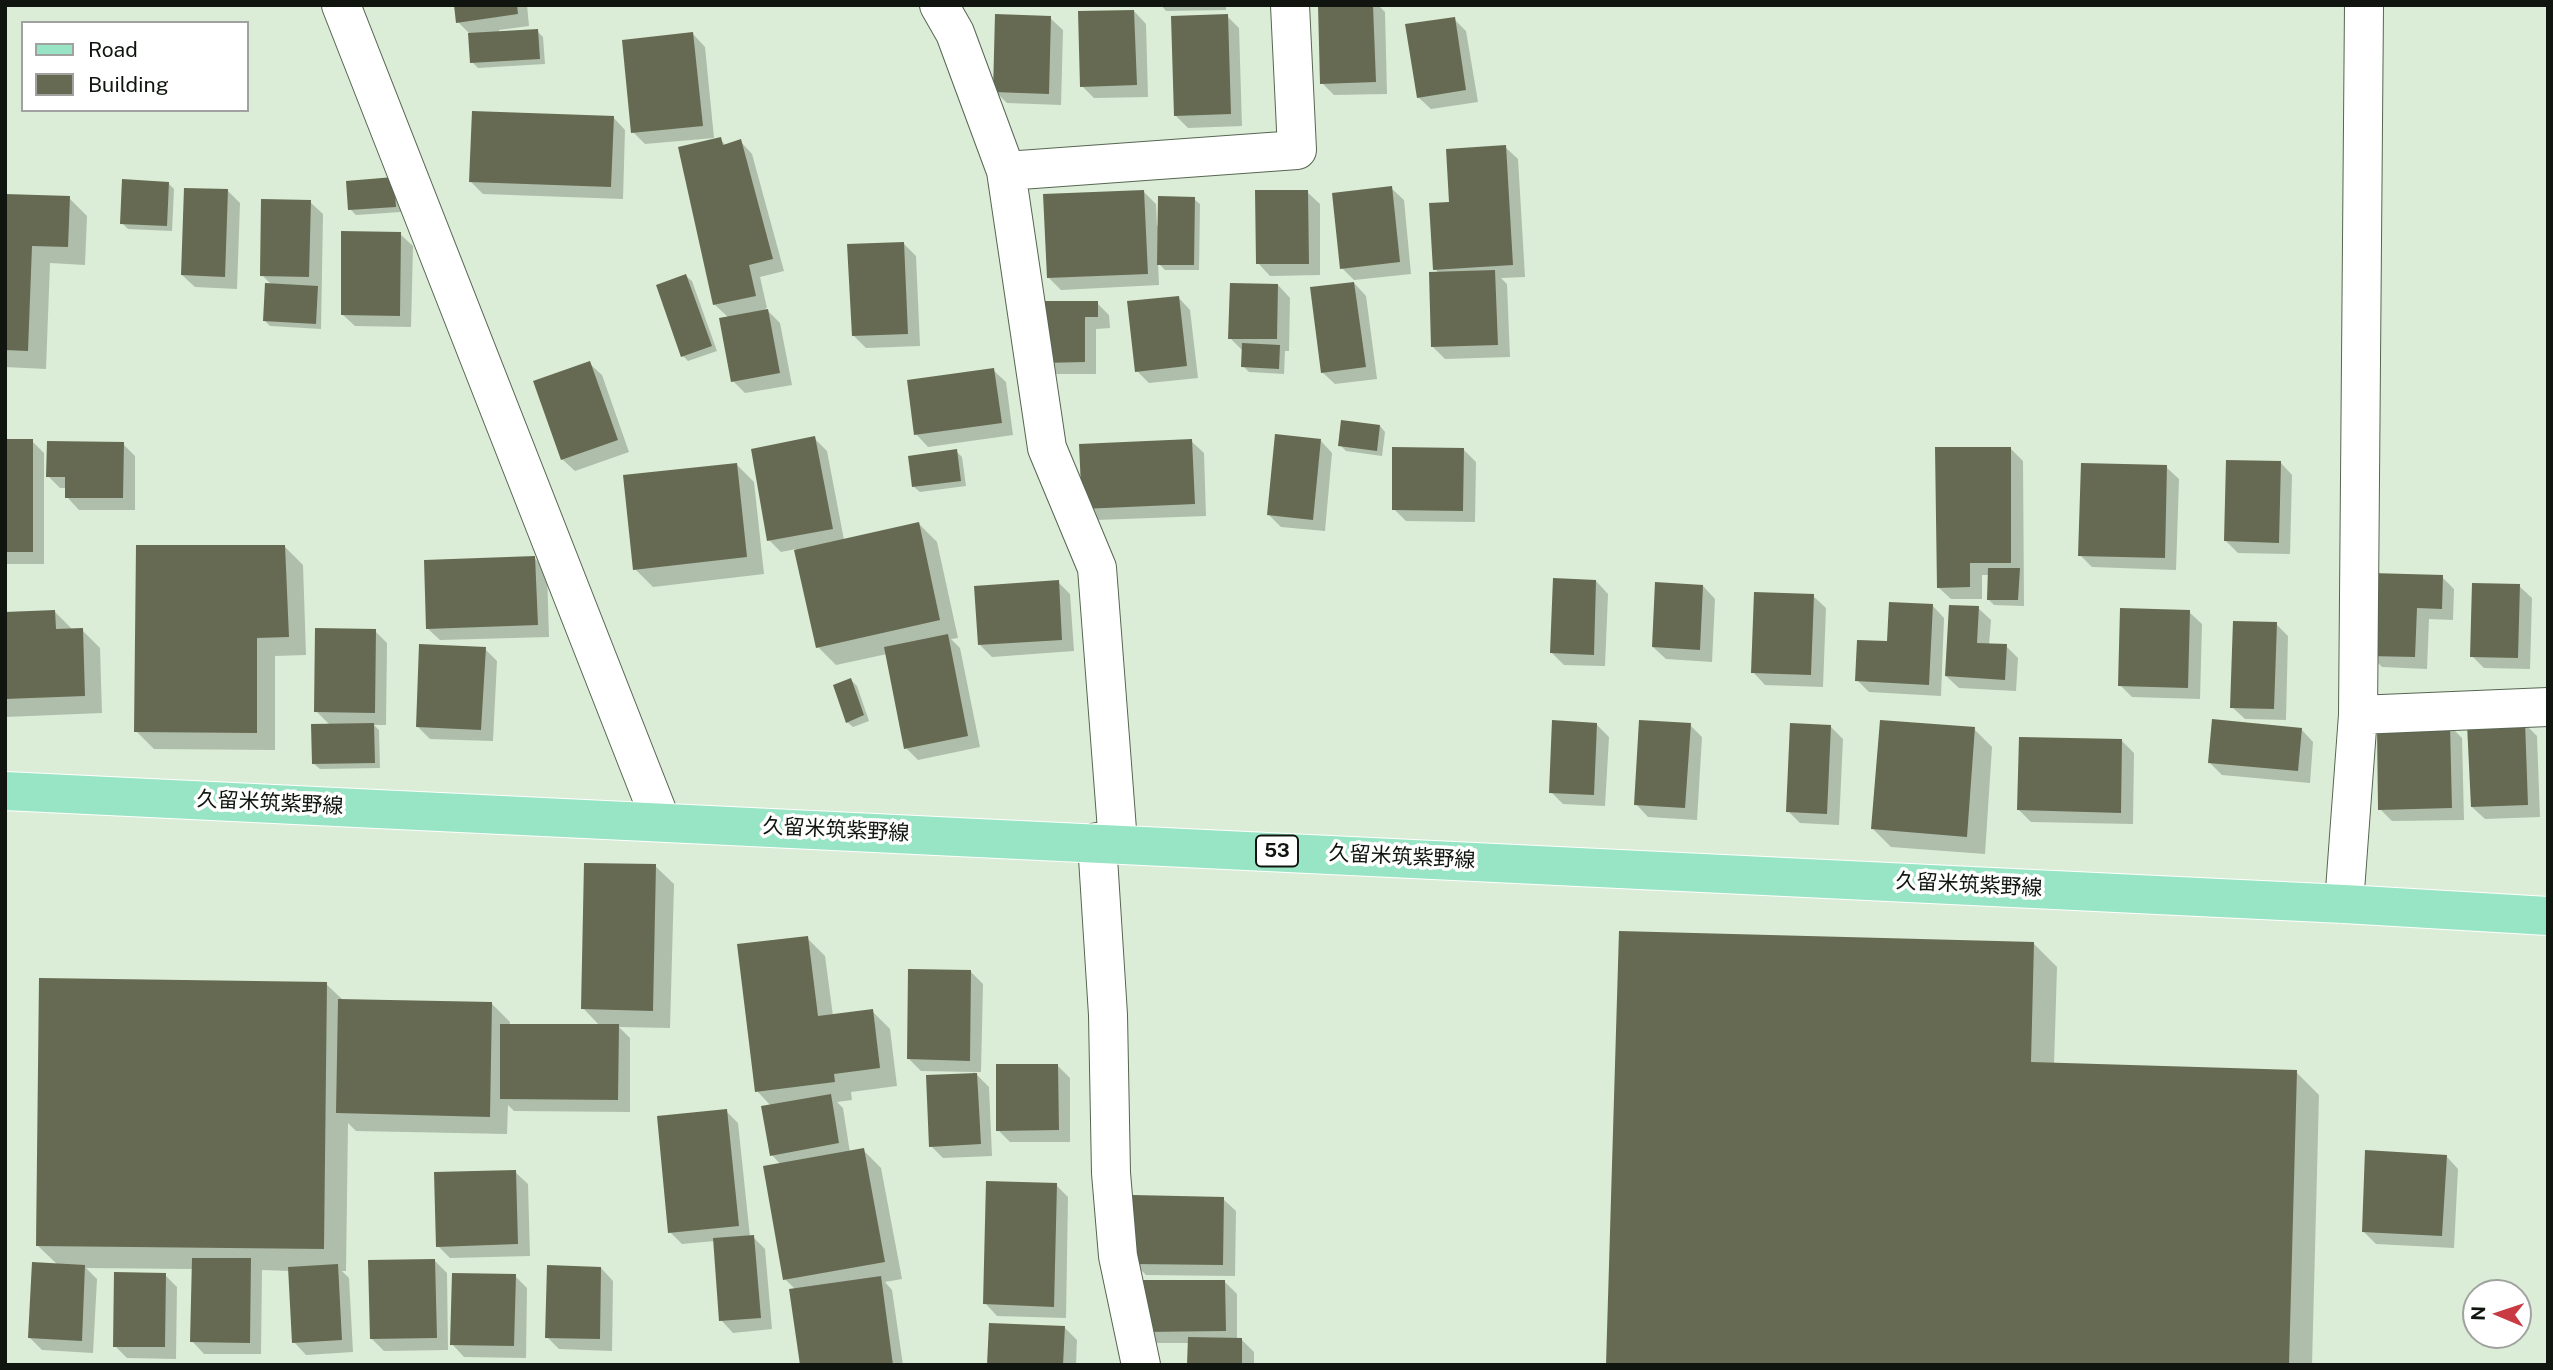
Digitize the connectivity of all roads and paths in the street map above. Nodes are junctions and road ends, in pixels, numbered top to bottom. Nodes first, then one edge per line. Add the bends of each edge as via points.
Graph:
1 (341, 5) edge
2 (939, 5) edge
3 (1290, 5) edge
4 (2364, 5) edge
5 (1006, 171) junction
6 (2548, 708) edge
7 (2358, 715) junction
8 (5, 790) edge
9 (661, 821) junction
10 (1108, 842) junction
11 (2344, 904) junction
12 (2548, 916) edge
13 (1141, 1365) edge

1 - 9 street
2 - 5 street via 955,33
3 - 5 street via 1297,150
4 - 7 street
5 - 10 street via 1047,448 1097,568
6 - 7 street
7 - 11 street
8 - 9 main road, 久留米筑紫野線 / 53
9 - 10 main road, 久留米筑紫野線 / 53
10 - 11 main road, 久留米筑紫野線 / 53
10 - 13 street via 1111,1173 1118,1256
11 - 12 main road, 久留米筑紫野線 / 53

